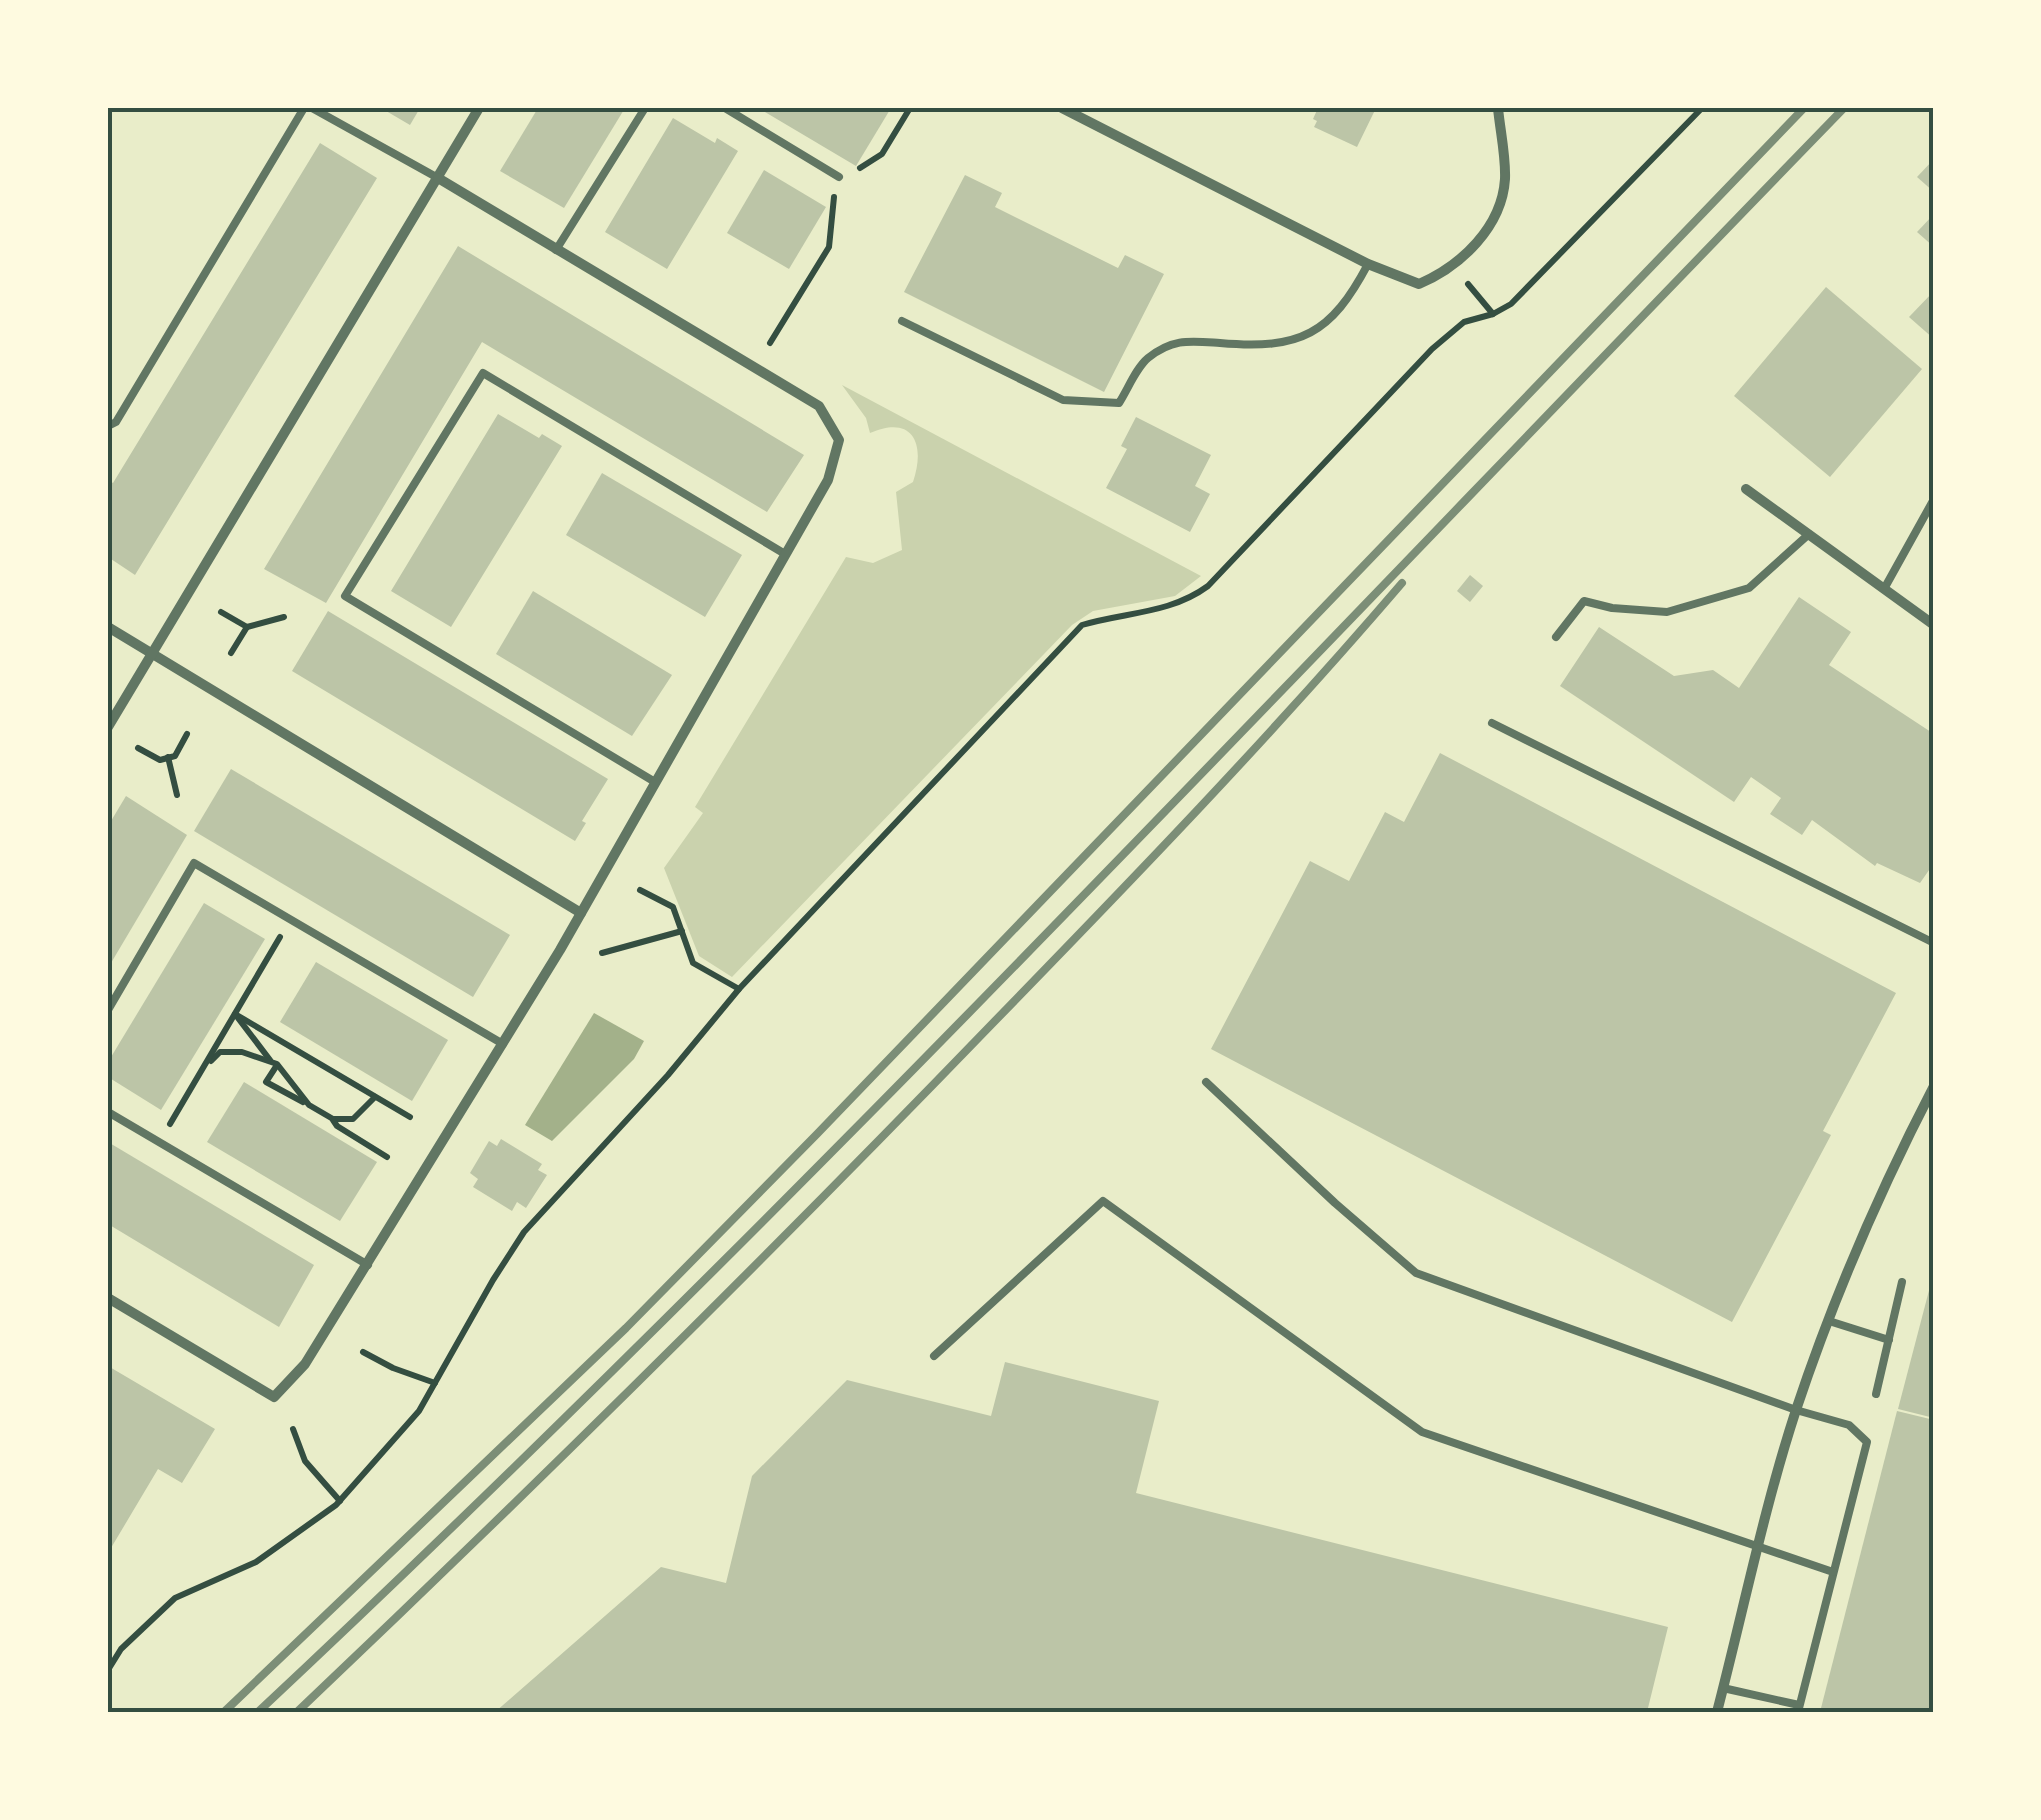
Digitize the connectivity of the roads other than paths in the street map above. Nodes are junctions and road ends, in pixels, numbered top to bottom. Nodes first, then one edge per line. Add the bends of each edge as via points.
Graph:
1 (304, 108) edge
2 (312, 108) edge
3 (479, 108) edge
4 (645, 108) edge
5 (725, 108) edge
6 (1062, 108) edge
7 (1498, 108) edge
8 (840, 177) road end
9 (438, 178) junction
10 (556, 250) junction
11 (1368, 264) junction
12 (902, 321) dead end
13 (108, 426) edge
14 (1746, 489) dead end
15 (1934, 500) edge
16 (1809, 534) junction
17 (786, 554) junction
18 (1884, 589) junction
19 (1934, 625) edge
20 (108, 627) edge
21 (1556, 636) dead end
22 (152, 654) junction
23 (1492, 723) dead end
24 (108, 727) edge
25 (655, 782) junction
26 (581, 913) junction
27 (1934, 943) edge
28 (108, 1010) edge
29 (503, 1044) junction
30 (1206, 1082) dead end
31 (1934, 1086) edge
32 (108, 1112) edge
33 (368, 1264) junction
34 (1902, 1282) dead end
35 (108, 1298) edge
36 (1829, 1322) junction
37 (1889, 1340) junction
38 (934, 1356) dead end
39 (1876, 1394) dead end
40 (1796, 1410) junction
41 (1760, 1545) junction
42 (1832, 1572) junction
43 (1723, 1688) junction
44 (1798, 1709) edge
45 (1717, 1712) edge

1 - 13 lane
2 - 9 lane
3 - 9 street
4 - 10 lane
5 - 8 lane
6 - 11 street
7 - 11 street via 1505,176 1480,240 1419,284
9 - 10 street
9 - 22 street
10 - 17 street via 818,406 839,440 828,480
11 - 12 lane via 1338,314 1318,330 1248,346 1179,340 1146,360 1120,403 1063,400
14 - 16 street
15 - 18 lane
16 - 18 street
16 - 21 lane via 1749,588 1668,612 1584,600
17 - 25 street
17 - 25 lane via 483,374 345,596
18 - 19 street
20 - 22 street
22 - 24 street
22 - 26 street
23 - 27 lane
25 - 26 street
26 - 29 street
28 - 29 lane via 194,863
29 - 33 street
30 - 40 lane via 1416,1273
31 - 36 street
32 - 33 lane
33 - 35 street via 305,1364 274,1398
34 - 37 lane
36 - 37 lane
36 - 40 street
37 - 39 lane
38 - 41 lane via 1103,1201 1422,1432
40 - 41 street
40 - 42 lane via 1849,1425 1866,1442
41 - 42 lane
41 - 43 street
42 - 44 lane
43 - 44 lane
43 - 45 street

